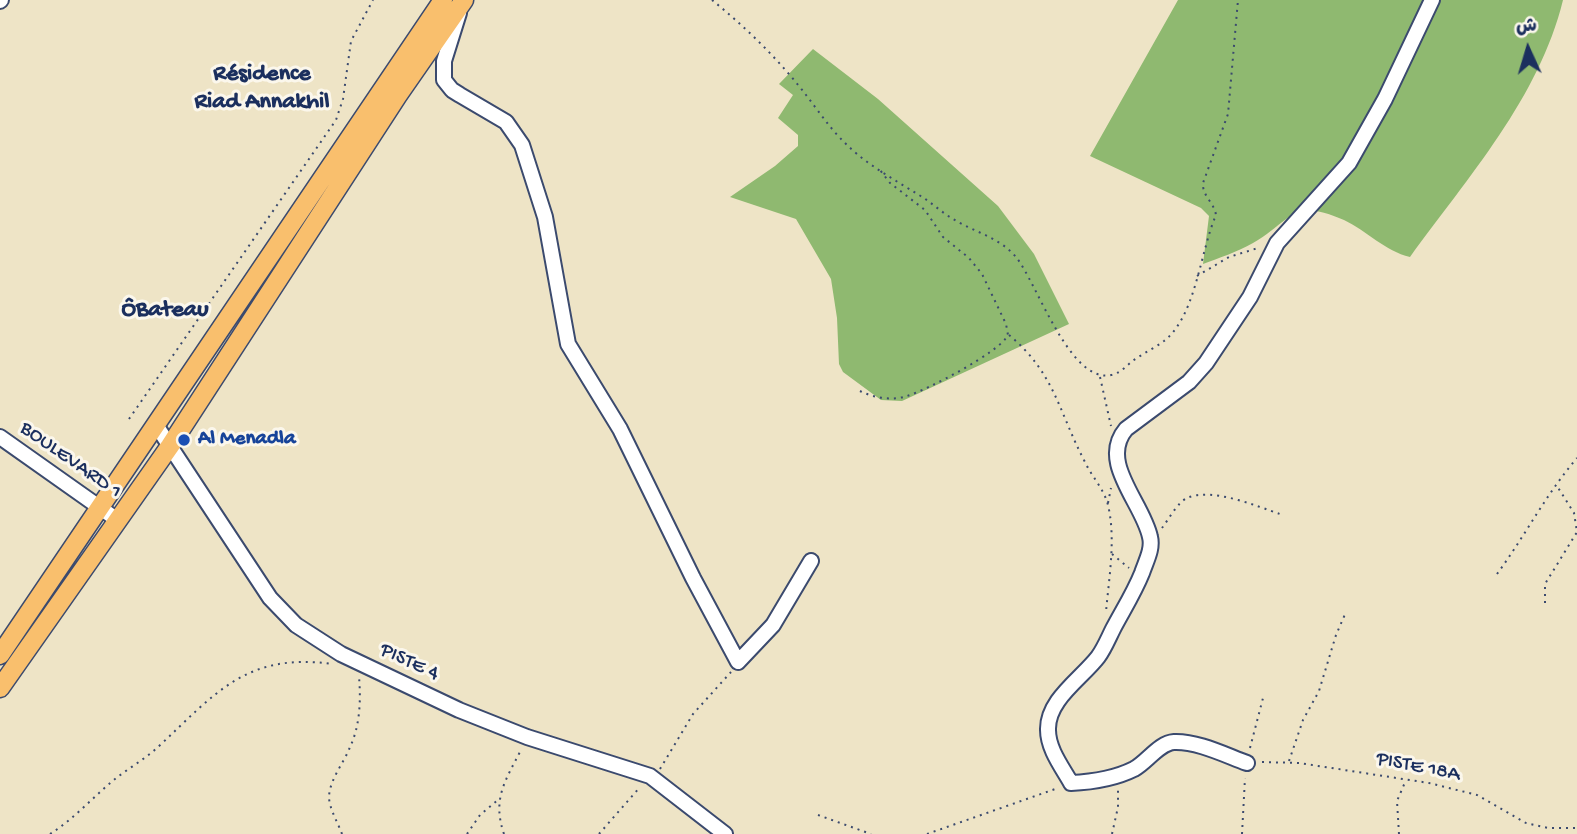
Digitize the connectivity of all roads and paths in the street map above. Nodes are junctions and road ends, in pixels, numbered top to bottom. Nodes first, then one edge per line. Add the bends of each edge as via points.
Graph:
1 (373, 0) edge
2 (443, 0) edge
3 (712, 0) edge
4 (1238, 0) edge
5 (1432, 0) edge
6 (463, 1) edge
7 (880, 170) junction
8 (1277, 243) junction
9 (1196, 276) junction
10 (1008, 335) junction
11 (1100, 376) junction
12 (860, 391) dead end
13 (129, 419) dead end
14 (156, 425) junction
15 (0, 436) edge
16 (170, 446) junction
17 (1116, 447) junction
18 (1577, 458) edge
19 (1556, 484) junction
20 (100, 508) junction
21 (1280, 514) dead end
22 (116, 519) junction
23 (1577, 526) edge
24 (1150, 538) junction
25 (1111, 553) junction
26 (811, 561) dead end
27 (1497, 574) dead end
28 (1141, 576) junction
29 (1545, 603) dead end
30 (1106, 611) dead end
31 (1346, 612) dead end
32 (0, 655) edge
33 (738, 662) junction
34 (337, 665) dead end
35 (375, 671) junction
36 (0, 688) edge
37 (1264, 698) dead end
38 (527, 737) junction
39 (1289, 762) junction
40 (1247, 763) junction
41 (1117, 776) junction
42 (652, 777) junction
43 (1406, 779) junction
44 (1071, 783) junction
45 (499, 799) junction
46 (818, 815) dead end
47 (1577, 828) edge
48 (50, 834) edge
49 (342, 834) edge
50 (467, 834) edge
51 (505, 834) edge
52 (599, 834) edge
53 (725, 834) edge
54 (872, 834) edge
55 (927, 834) edge
56 (1112, 834) edge
57 (1242, 834) edge
58 (1399, 834) edge

1 - 13 path via 352,41 336,120
2 - 14 main road
3 - 7 path via 761,44 835,135
4 - 9 path via 1228,114 1203,183 1216,215
5 - 8 street via 1349,163
6 - 16 main road
6 - 33 street via 444,61 444,80 460,96 506,122 522,145 545,217 568,344 611,412
7 - 10 path via 925,210 943,237 982,274
7 - 11 path via 1012,253 1066,344 1086,368
8 - 9 path via 1229,257
8 - 17 street via 1250,298 1206,363 1189,382 1126,429
9 - 11 path via 1183,318 1165,340 1117,373
10 - 12 path via 993,351 907,397 884,398
10 - 25 path via 1027,350 1052,386 1105,497
11 - 17 path
14 - 16 street, PISTE 4
14 - 20 main road
15 - 20 street, BOULEVARD 1
16 - 22 main road
16 - 35 street, PISTE 4 via 281,611 314,637
17 - 24 street via 1118,464
18 - 19 path
19 - 23 path
19 - 27 path
20 - 22 street, BOULEVARD 1
20 - 32 main road
21 - 24 path via 1224,497 1189,498
22 - 36 main road
23 - 29 path via 1545,584
24 - 28 street
25 - 28 path
25 - 30 path
26 - 33 street via 772,625
28 - 44 street via 1098,657 1051,712 1050,744
31 - 39 path
33 - 42 path via 693,714
34 - 48 path via 274,664 232,681
35 - 38 street, PISTE 4
35 - 49 path via 359,669 355,730 330,791 330,805
37 - 40 path
38 - 42 street, PISTE 4
38 - 45 path
39 - 40 path, PISTE 18A
39 - 43 path, PISTE 18A
40 - 41 street via 1174,742
40 - 57 path
41 - 44 street
41 - 56 path via 1118,807
42 - 52 path
42 - 53 street, PISTE 4
43 - 47 path, PISTE 18A via 1477,795 1526,823
43 - 58 path via 1396,801
44 - 55 path
45 - 50 path
45 - 51 path
46 - 54 path

